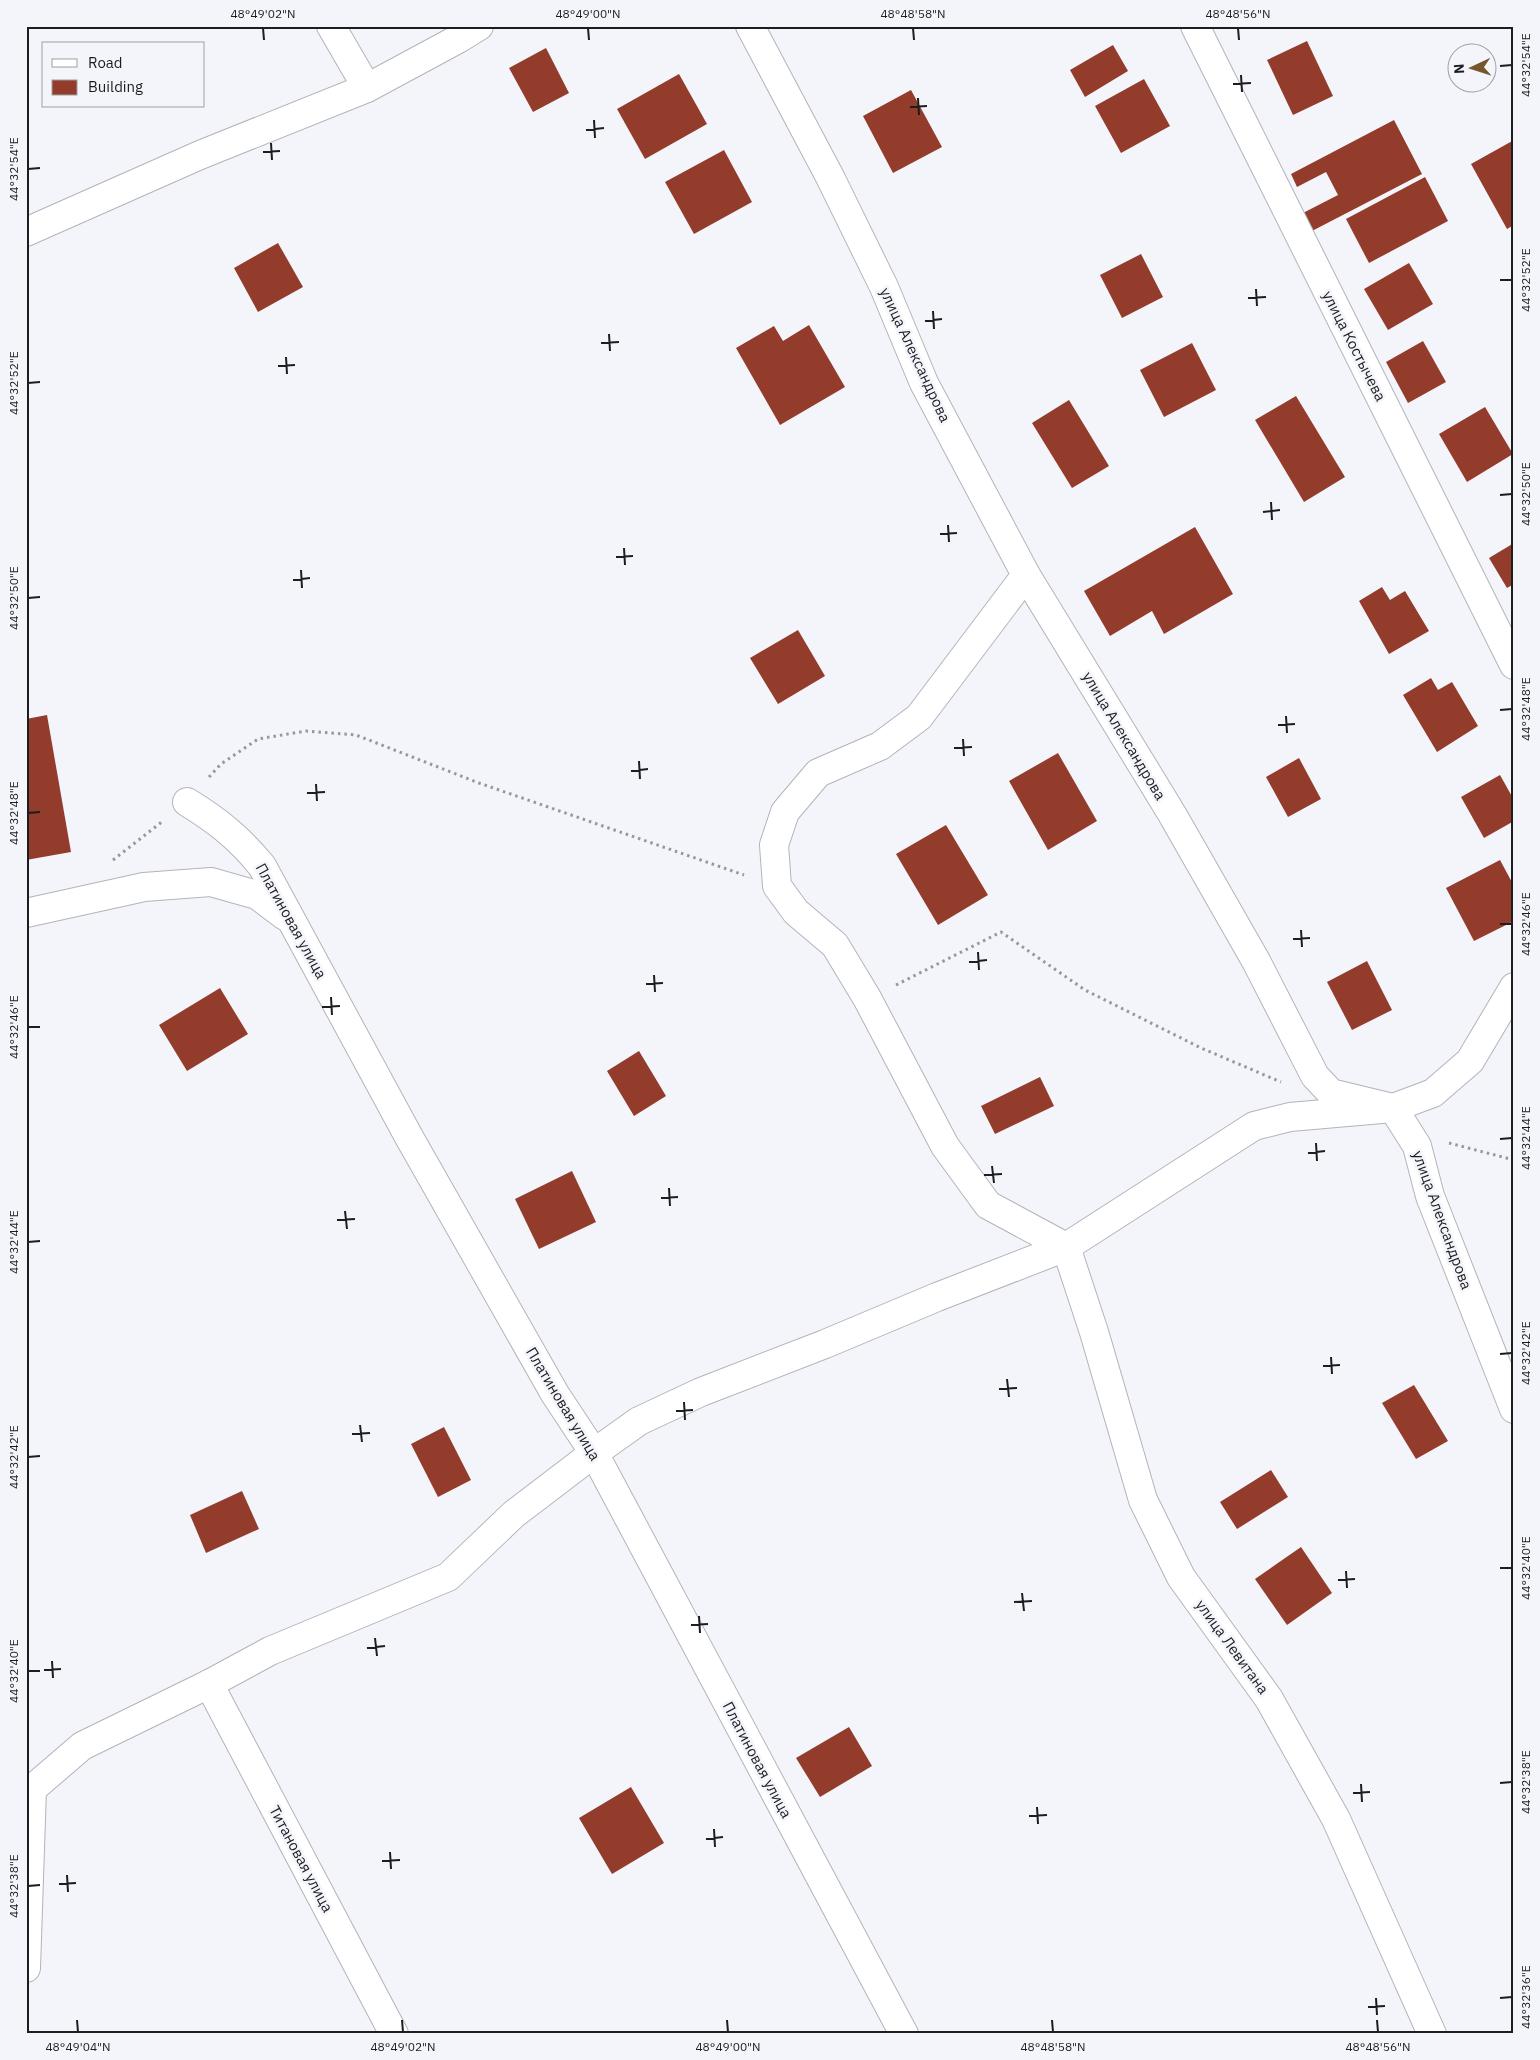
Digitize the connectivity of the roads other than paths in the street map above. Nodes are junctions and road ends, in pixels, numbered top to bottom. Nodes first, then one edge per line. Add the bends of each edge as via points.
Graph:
1 (331, 26) edge
2 (479, 26) edge
3 (750, 26) edge
4 (1202, 28) edge
5 (367, 88) junction
6 (26, 232) edge
7 (1026, 576) junction
8 (1514, 665) edge
9 (187, 802) road end
10 (26, 913) edge
11 (292, 921) junction
12 (1514, 987) edge
13 (1393, 1108) junction
14 (1066, 1247) junction
15 (1514, 1409) edge
16 (594, 1453) junction
17 (209, 1684) junction
18 (29, 1789) edge
19 (26, 1968) edge
20 (394, 2034) edge
21 (904, 2034) edge
22 (1432, 2034) edge

1 - 5 street
2 - 5 street
3 - 7 street, улица Александрова via 830,177 884,288 924,383
4 - 8 street, улица Костычева
5 - 6 street via 200,155
7 - 13 street, улица Александрова via 1176,822 1256,961 1314,1076 1331,1093
7 - 14 street via 919,717 880,746 818,773 785,812 774,845 777,886 796,912 835,945 867,998 945,1146 988,1205
9 - 11 street, Платиновая улица via 215,819 242,842 262,866
10 - 11 street via 144,887 211,882 257,895
11 - 16 street, Платиновая улица via 409,1137 555,1394
12 - 13 street via 1470,1062 1433,1093
13 - 14 street via 1290,1117 1254,1126
13 - 15 street, улица Александрова via 1416,1146 1430,1196
14 - 16 street via 700,1392 639,1421
14 - 22 street, улица Левитана via 1143,1500 1181,1577 1269,1699 1336,1819
16 - 17 street via 514,1514 448,1576 270,1651
16 - 21 street, Платиновая улица
17 - 18 street via 82,1746
17 - 20 street, Титановая улица
18 - 19 street

